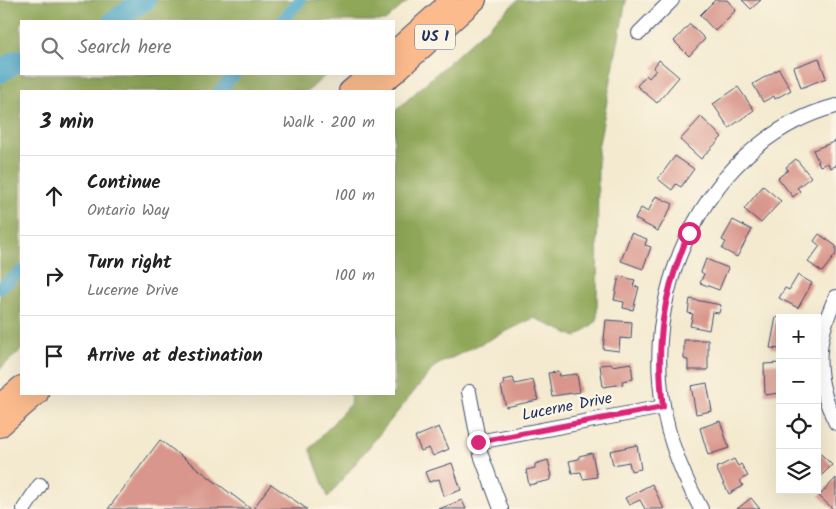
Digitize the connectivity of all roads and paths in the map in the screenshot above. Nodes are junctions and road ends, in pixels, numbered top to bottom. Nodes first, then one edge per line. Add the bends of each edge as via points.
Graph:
1 (451, 0) edge
2 (476, 0) edge
3 (672, 0) edge
4 (639, 33) dead end
5 (395, 50) edge
6 (395, 73) edge
7 (368, 75) edge
8 (393, 75) edge
9 (350, 90) edge
10 (375, 90) edge
11 (836, 106) edge
12 (836, 297) edge
13 (20, 387) edge
14 (469, 392) dead end
15 (37, 395) edge
16 (0, 404) edge
17 (663, 407) junction
18 (836, 423) edge
19 (0, 427) edge
20 (478, 442) junction
21 (40, 485) dead end
22 (24, 509) edge
23 (501, 509) edge
24 (701, 509) edge

1 - 5 highway, US 1
2 - 6 highway, US 1
3 - 4 street
7 - 9 highway
8 - 10 highway, US 1
11 - 17 street via 802,118 756,146 721,182 689,233 677,261 662,319 659,349
12 - 18 street via 822,334 819,370 828,407
13 - 16 highway
14 - 20 street
15 - 19 highway
17 - 20 street, Lucerne Drive
17 - 24 street via 675,455
20 - 23 street
21 - 22 street

